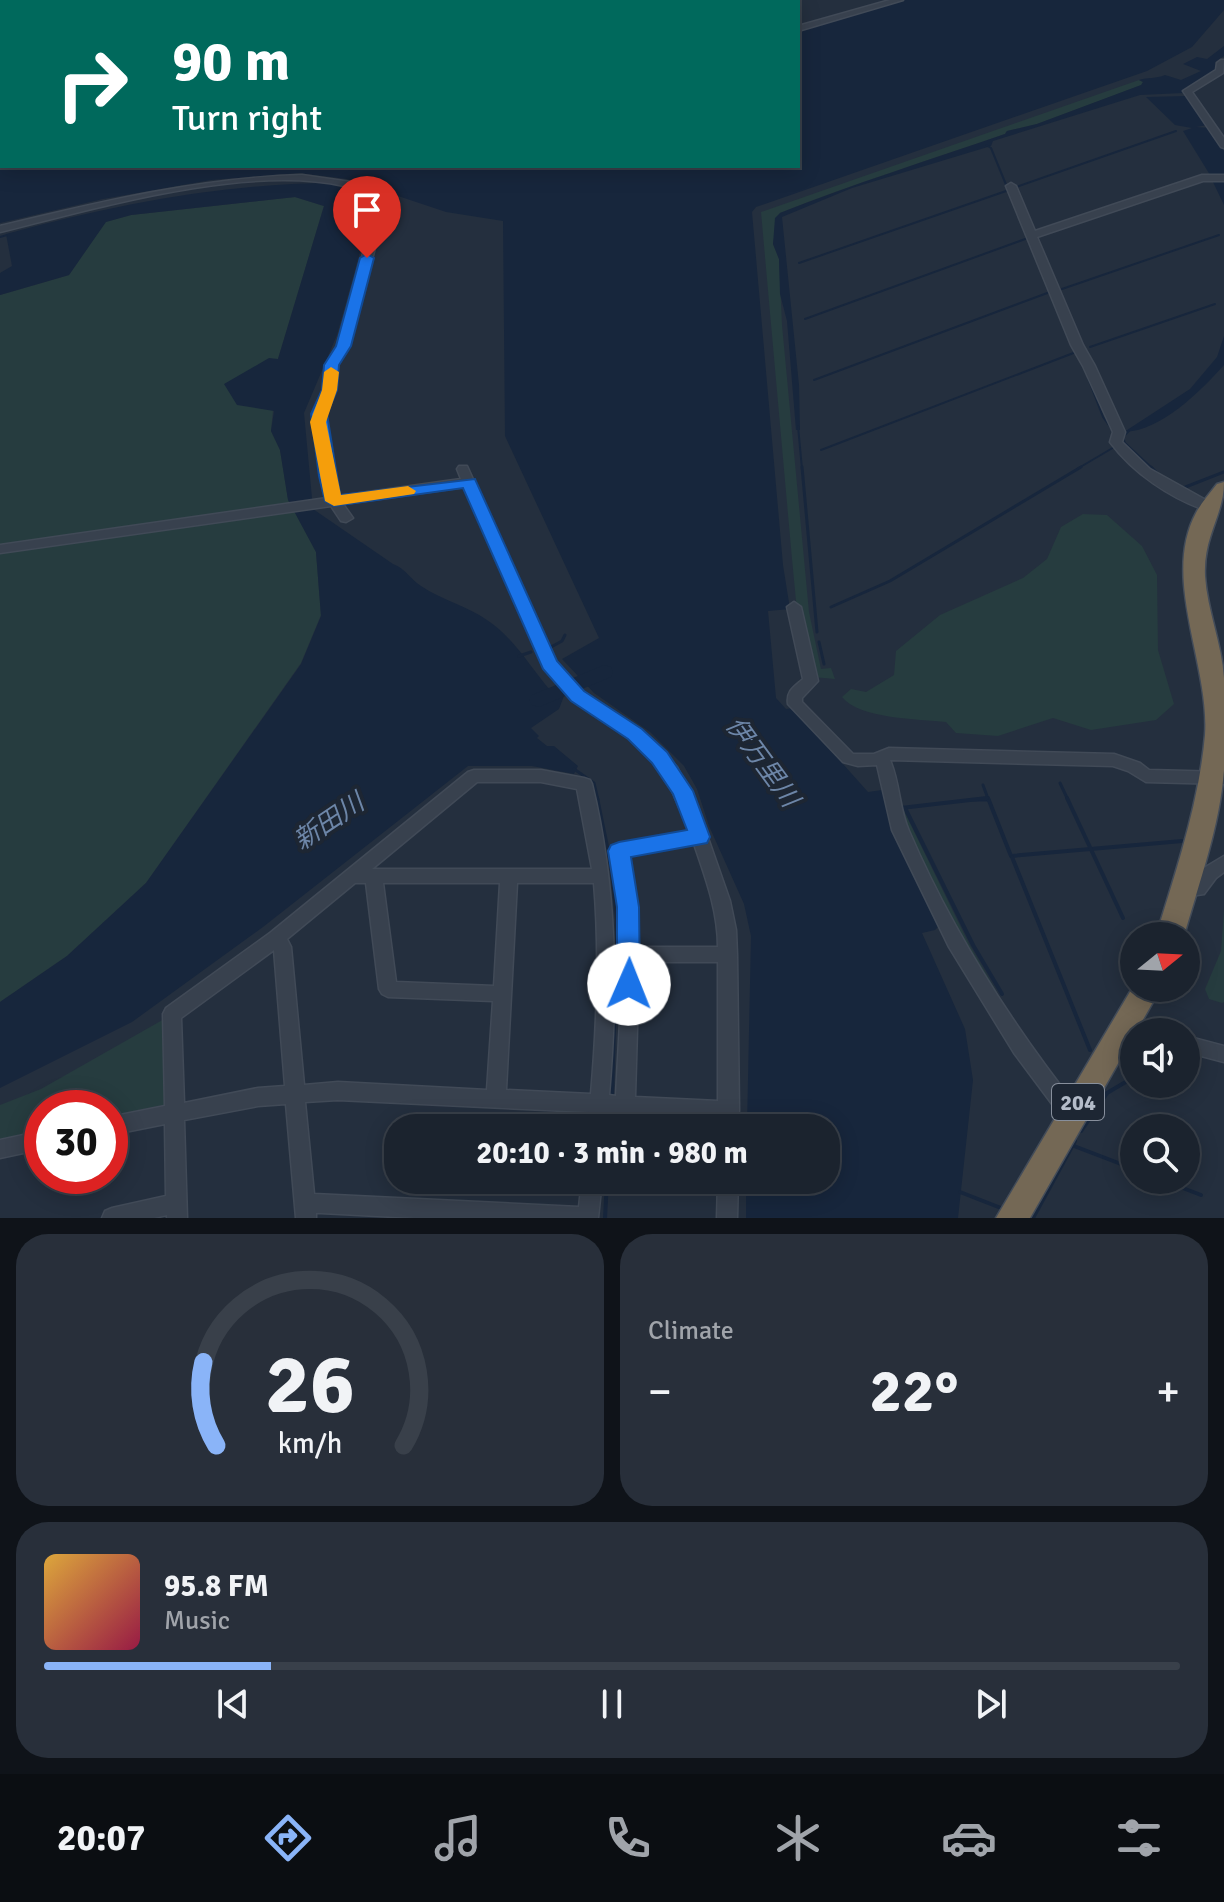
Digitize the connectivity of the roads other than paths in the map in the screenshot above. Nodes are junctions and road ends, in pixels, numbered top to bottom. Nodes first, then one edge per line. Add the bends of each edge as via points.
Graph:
1 (899, 0) edge
2 (800, 28) edge
3 (1224, 63) edge
4 (1224, 145) edge
5 (1221, 178) edge
6 (1011, 186) dead end
7 (0, 229) edge
8 (1033, 235) junction
9 (463, 469) dead end
10 (469, 482) junction
11 (1224, 488) edge
12 (329, 502) junction
13 (1208, 507) junction
14 (346, 518) dead end
15 (0, 549) edge
16 (794, 607) dead end
17 (882, 759) junction
18 (1216, 778) edge
19 (699, 837) junction
20 (1224, 863) edge
21 (352, 876) junction
22 (374, 876) junction
23 (509, 876) junction
24 (600, 876) junction
25 (1184, 890) junction
26 (1174, 922) edge
27 (276, 938) junction
28 (630, 954) junction
29 (728, 955) junction
30 (502, 994) junction
31 (1120, 1046) edge
32 (1200, 1048) edge
33 (1224, 1054) edge
34 (295, 1093) junction
35 (496, 1097) junction
36 (599, 1103) junction
37 (625, 1104) junction
38 (175, 1113) junction
39 (598, 1114) edge
40 (694, 1114) edge
41 (728, 1114) edge
42 (1071, 1114) junction
43 (128, 1122) edge
44 (24, 1144) edge
45 (0, 1149) edge
46 (591, 1194) edge
47 (728, 1194) edge
48 (177, 1211) edge
49 (306, 1212) edge
50 (449, 1214) edge
51 (112, 1218) edge
52 (588, 1218) edge
53 (727, 1218) edge
54 (1012, 1218) edge

1 - 2 street
3 - 4 street via 1187,91
5 - 8 street via 1202,178
6 - 8 street
7 - 12 street via 130,199 259,180 334,180 383,199 319,414
8 - 13 street via 1122,450 1139,468
9 - 10 street
10 - 12 street
10 - 19 street via 549,664 578,696 635,734 660,758 682,791
11 - 13 highway
12 - 14 street
12 - 15 street
13 - 18 highway via 1193,550 1217,690
16 - 17 street via 811,681 794,696 795,704 848,758
17 - 18 street via 889,754 1100,759 1134,767 1146,776
17 - 42 street via 899,828 957,943 1002,1023
18 - 25 highway
19 - 28 street via 619,851
19 - 29 street via 722,901
20 - 25 street via 1198,889
21 - 22 street
21 - 24 street via 474,776 541,776 584,784
21 - 27 street
22 - 23 street
22 - 30 street via 388,989
23 - 24 street
23 - 30 street
24 - 36 street via 605,978
25 - 26 highway
27 - 34 street via 282,947
27 - 38 street via 172,1014
28 - 29 street
28 - 37 street
29 - 41 street
30 - 35 street
31 - 42 highway, 204
32 - 33 street
34 - 35 street
34 - 38 street
34 - 49 street
35 - 36 street
36 - 37 street
36 - 39 street
37 - 40 street
38 - 43 street
38 - 48 street
42 - 54 highway, 204
44 - 45 street
46 - 52 street
47 - 53 street
48 - 51 street
49 - 50 street via 321,1203
50 - 52 street

